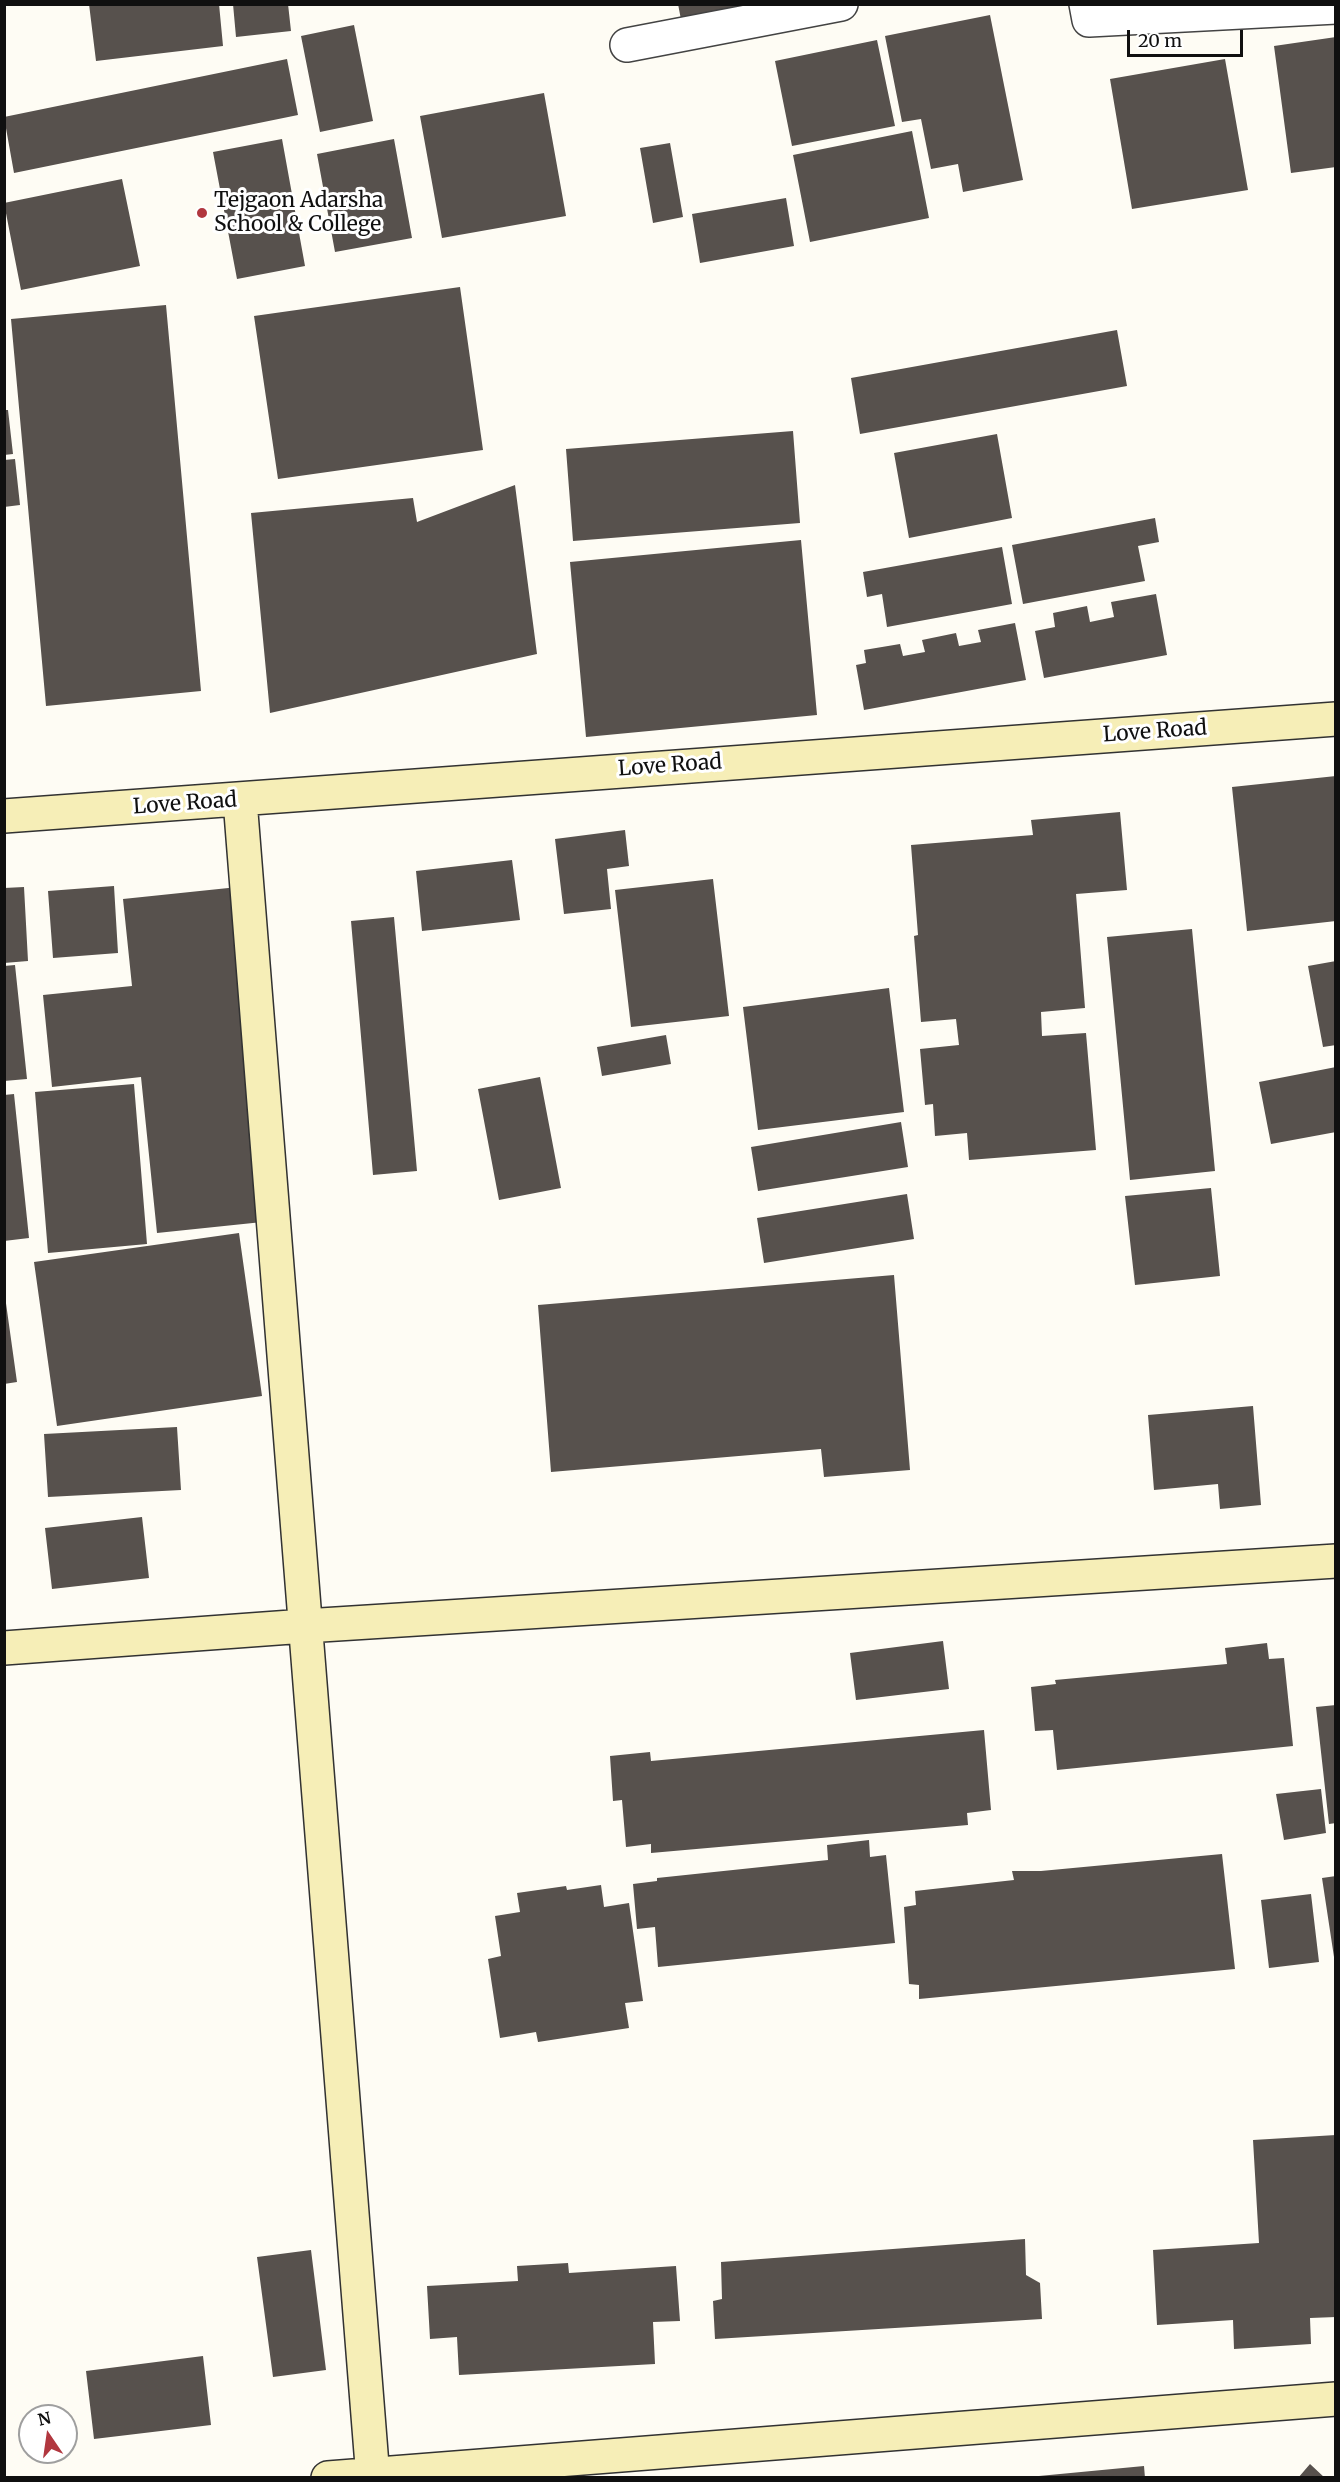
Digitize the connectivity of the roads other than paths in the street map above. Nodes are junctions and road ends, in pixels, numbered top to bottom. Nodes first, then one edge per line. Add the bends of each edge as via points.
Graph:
1 (841, 4) edge
2 (1086, 4) edge
3 (1335, 8) edge
4 (627, 45) dead end
5 (1335, 719) edge
6 (240, 800) junction
7 (4, 816) edge
8 (1335, 1561) edge
9 (305, 1626) junction
10 (4, 1648) edge
11 (1335, 2399) edge
12 (373, 2476) edge
13 (328, 2478) edge

1 - 4 street
2 - 3 street via 1089,20
5 - 6 street, Love Road via 577,772
6 - 7 street, Love Road
6 - 9 street
8 - 9 street
9 - 10 street
9 - 12 street
11 - 12 street
12 - 13 street

